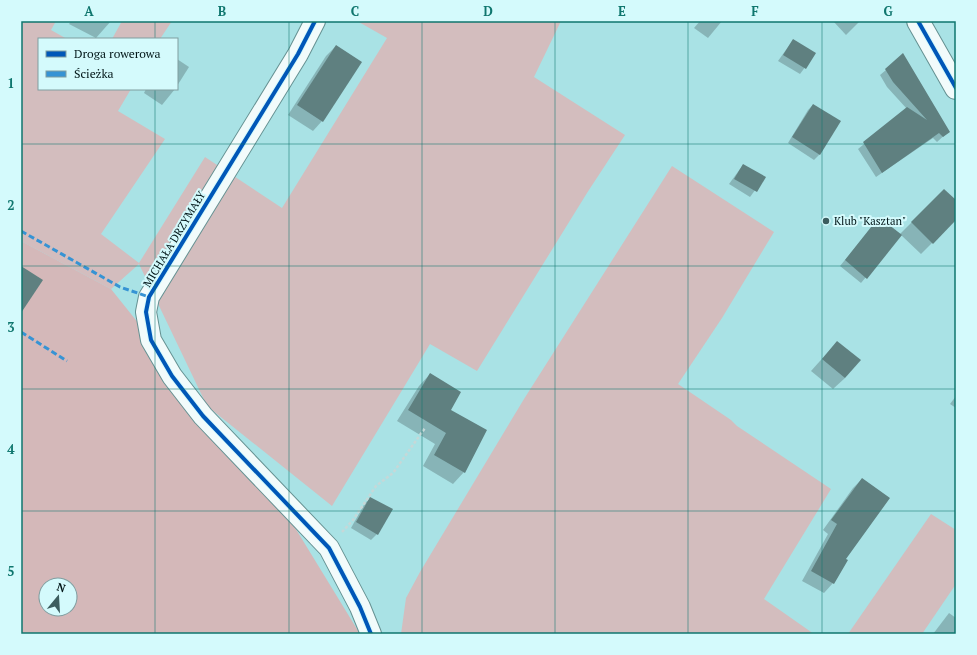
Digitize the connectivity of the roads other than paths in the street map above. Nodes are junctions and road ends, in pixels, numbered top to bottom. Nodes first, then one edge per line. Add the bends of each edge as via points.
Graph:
1 (315, 21) edge
2 (918, 21) edge
3 (956, 88) edge
4 (371, 634) edge

1 - 4 street, MICHAŁA DRZYMAŁY via 298,54 149,297 146,312 151,340 172,376 203,416 329,548
2 - 3 street

